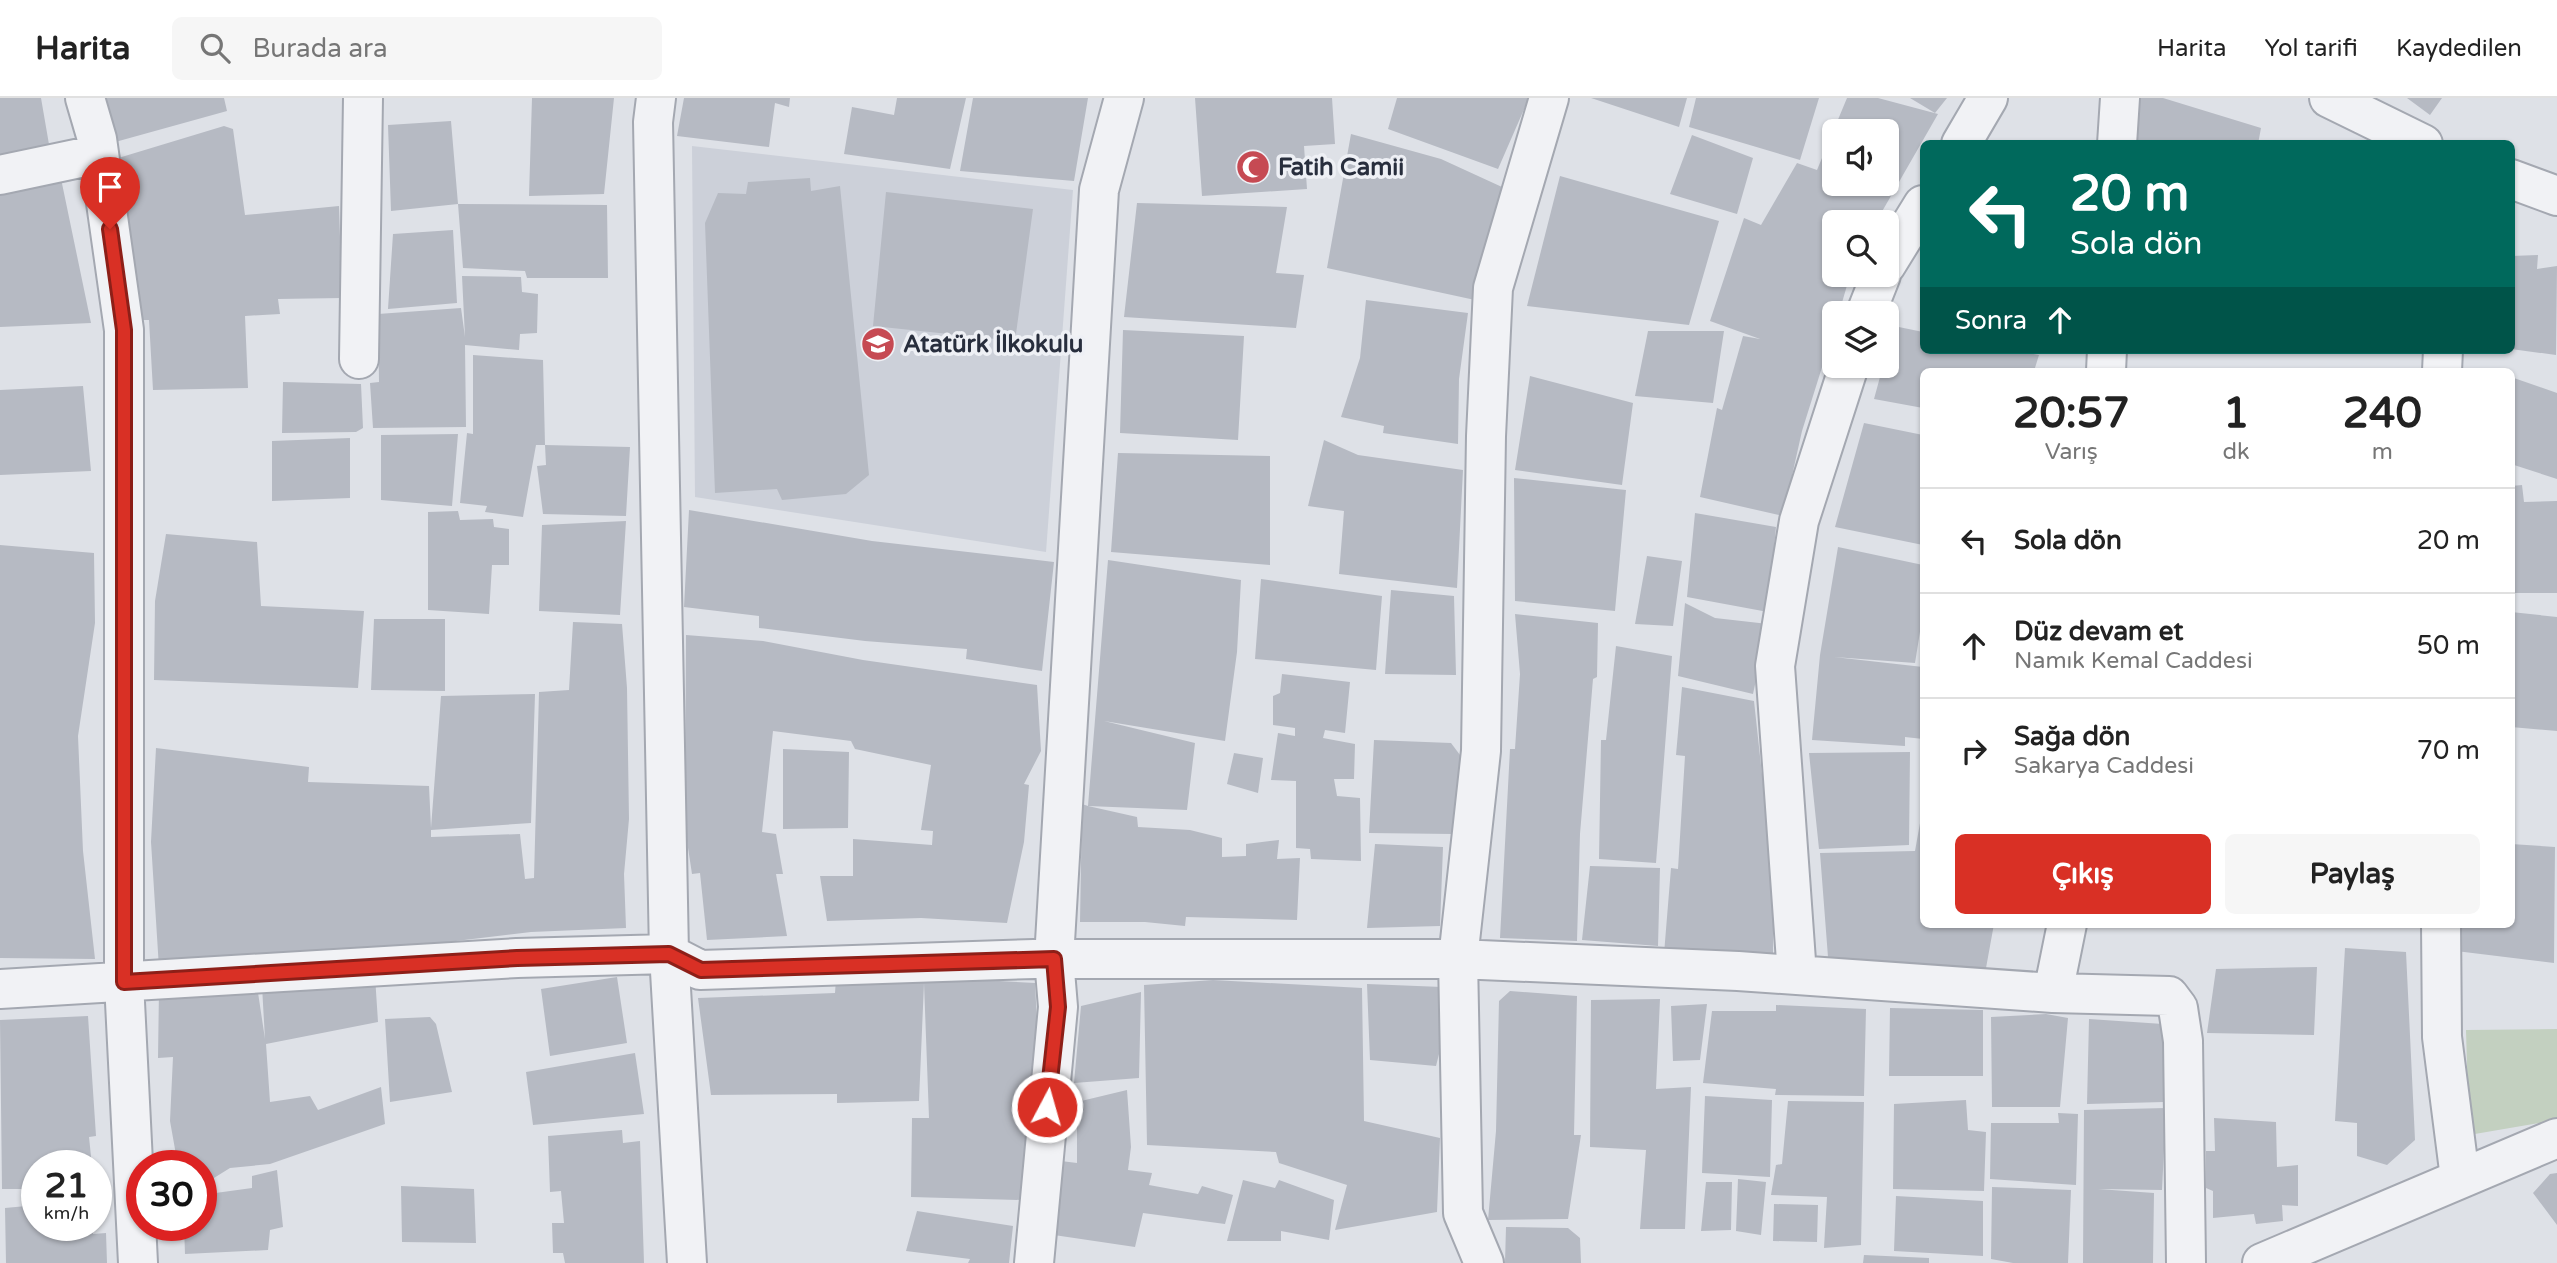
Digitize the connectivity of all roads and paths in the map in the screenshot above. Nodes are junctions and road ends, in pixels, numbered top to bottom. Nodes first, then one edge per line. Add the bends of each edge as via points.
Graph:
1 (85, 98) edge
2 (363, 98) edge
3 (656, 98) edge
4 (1124, 98) edge
5 (1549, 98) edge
6 (1988, 98) edge
7 (2120, 98) edge
8 (2329, 98) edge
9 (1963, 140) edge
10 (2117, 140) edge
11 (2415, 140) edge
12 (99, 154) junction
13 (0, 175) edge
14 (2515, 180) edge
15 (2557, 196) edge
16 (1920, 210) edge
17 (1899, 244) edge
18 (359, 359) dead end
19 (1845, 378) edge
20 (2066, 928) edge
21 (2441, 928) edge
22 (669, 954) junction
23 (1054, 959) junction
24 (1458, 959) junction
25 (1797, 975) junction
26 (124, 982) junction
27 (0, 989) edge
28 (2053, 993) junction
29 (2557, 1138) edge
30 (2460, 1178) junction
31 (138, 1263) edge
32 (687, 1263) edge
33 (1034, 1263) edge
34 (1484, 1263) edge
35 (2186, 1263) edge
36 (2262, 1263) edge

1 - 12 street
2 - 18 street
3 - 22 street via 653,136
4 - 23 street via 1099,190
5 - 24 street via 1493,288 1482,751
6 - 9 street
7 - 10 street
8 - 11 street
12 - 13 street
12 - 26 street via 124,330
14 - 15 street
16 - 17 street
19 - 25 street via 1799,522 1775,666
20 - 28 street
21 - 30 street via 2442,1037
22 - 23 street via 701,970
22 - 26 street via 517,958
22 - 32 street
23 - 24 street
23 - 33 street via 1058,1007
24 - 25 street
24 - 34 street via 1463,1213
25 - 28 street
26 - 27 street
26 - 31 street
28 - 35 street via 2169,996 2178,1008 2183,1041
29 - 30 street
30 - 36 street

